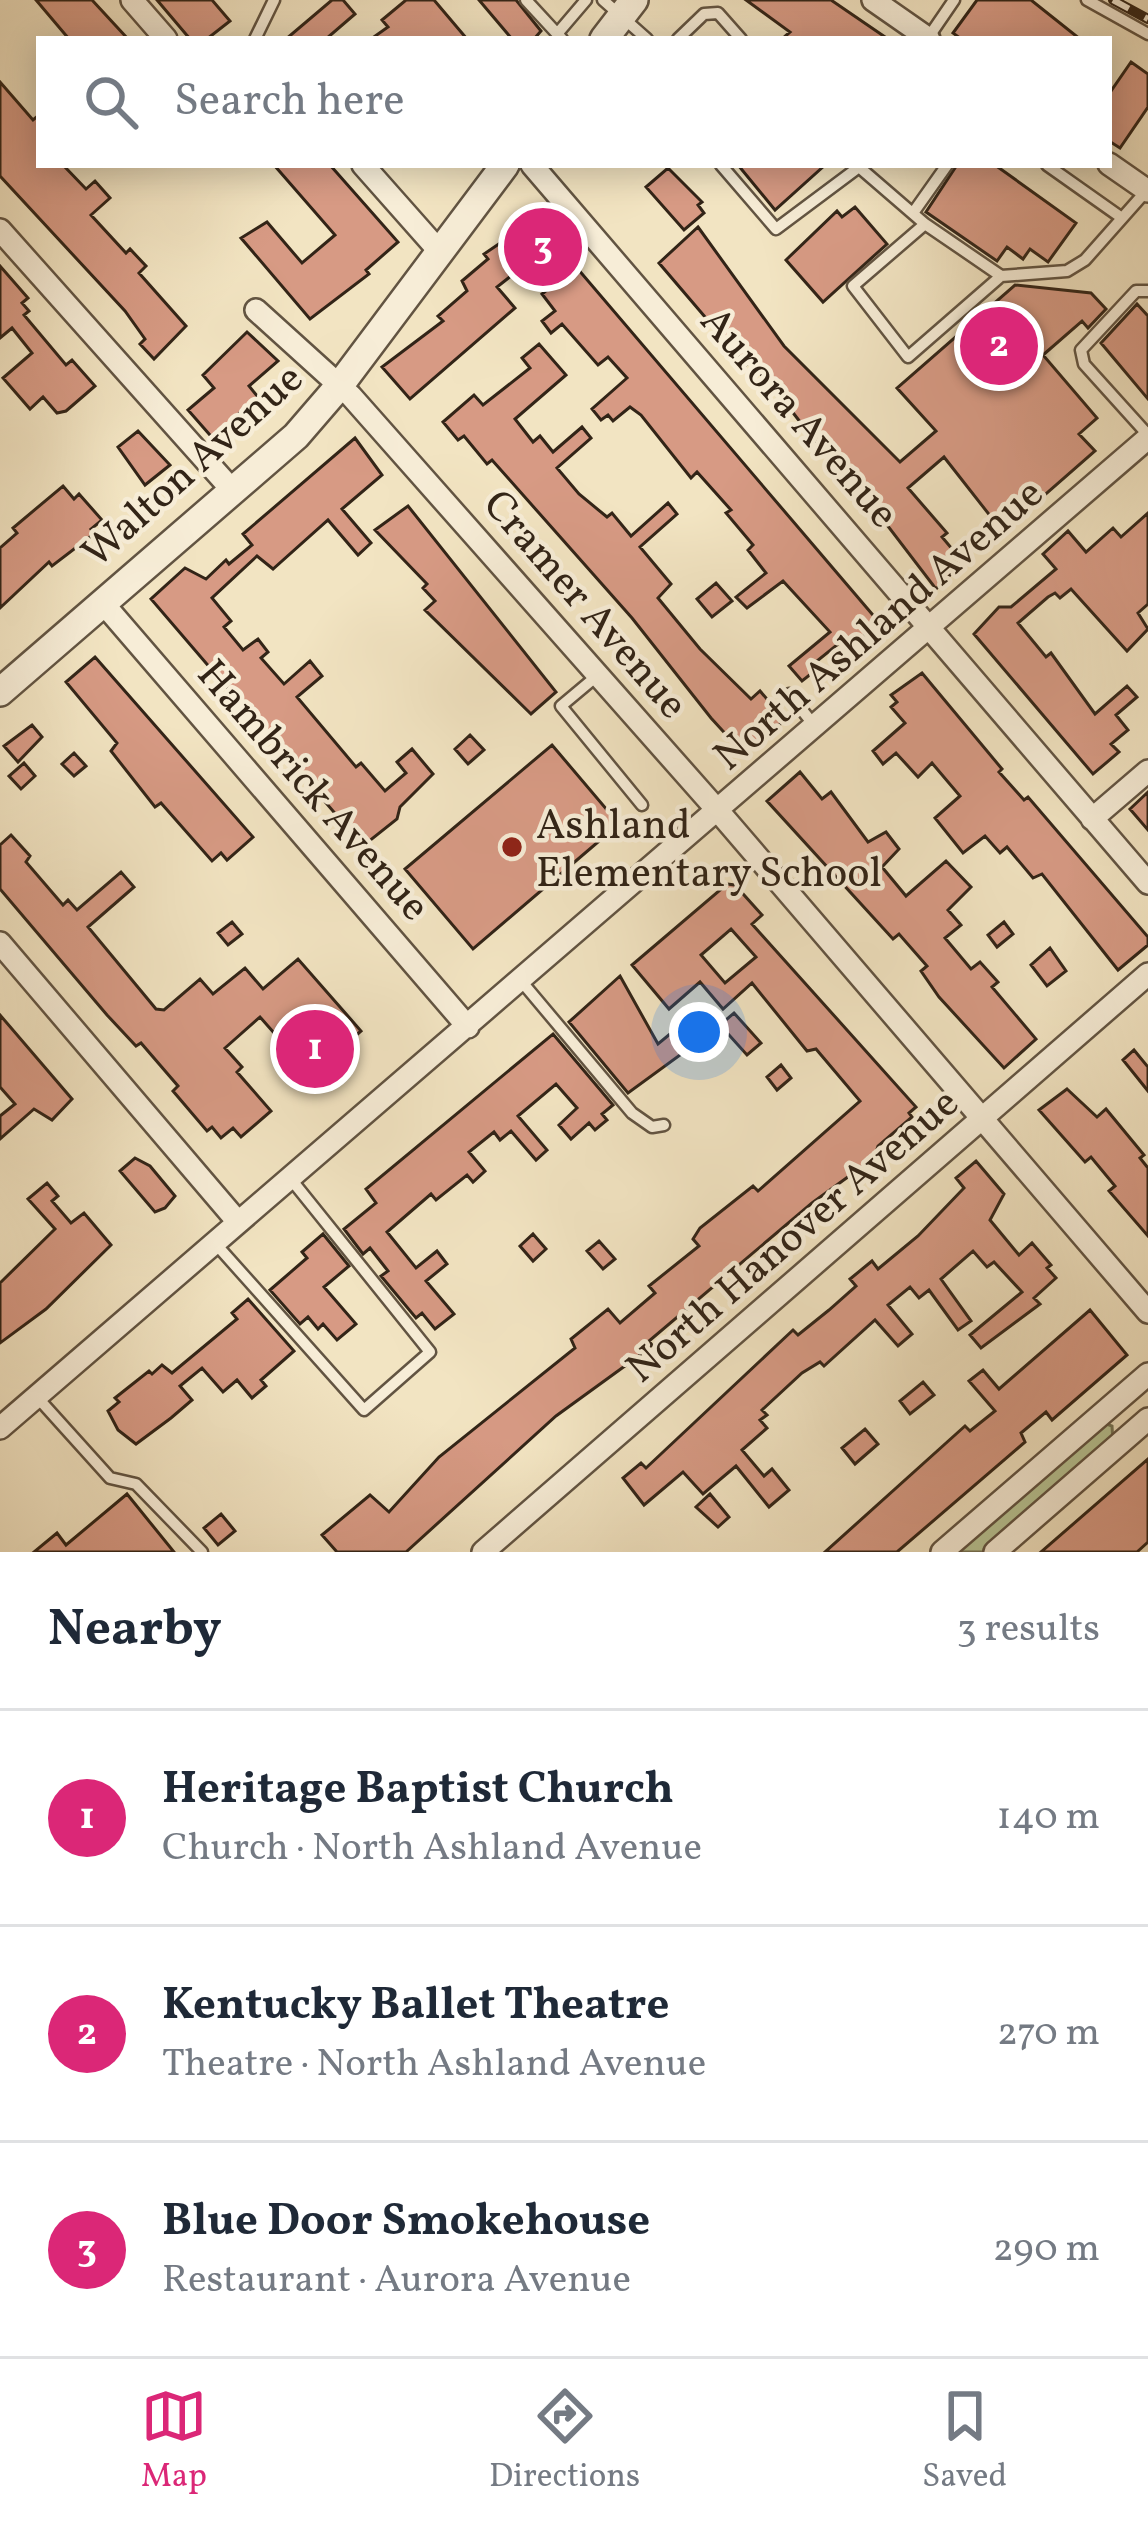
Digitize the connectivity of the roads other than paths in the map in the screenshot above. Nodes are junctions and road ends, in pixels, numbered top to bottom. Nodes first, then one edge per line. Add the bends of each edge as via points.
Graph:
1 (132, 0) edge
2 (274, 0) edge
3 (526, 0) edge
4 (586, 0) edge
5 (873, 0) edge
6 (954, 0) edge
7 (1087, 0) edge
8 (615, 14) edge
9 (1148, 34) edge
10 (163, 36) edge
11 (256, 36) edge
12 (560, 36) edge
13 (643, 36) edge
14 (681, 36) edge
15 (738, 36) edge
16 (924, 36) edge
17 (930, 36) edge
18 (1112, 166) edge
19 (503, 168) edge
20 (535, 168) edge
21 (725, 168) edge
22 (857, 168) edge
23 (862, 168) edge
24 (943, 168) edge
25 (1051, 168) edge
26 (374, 169) edge
27 (1144, 183) edge
28 (914, 213) junction
29 (1122, 218) junction
30 (926, 224) junction
31 (0, 230) edge
32 (440, 252) junction
33 (1000, 276) junction
34 (1148, 291) edge
35 (256, 310) dead end
36 (340, 385) junction
37 (1148, 436) edge
38 (233, 491) junction
39 (102, 602) junction
40 (932, 627) junction
41 (598, 675) junction
42 (0, 692) edge
43 (789, 694) dead end
44 (816, 728) junction
45 (1148, 771) edge
46 (642, 805) dead end
47 (719, 812) junction
48 (1092, 819) junction
49 (1148, 884) edge
50 (0, 943) edge
51 (1148, 974) edge
52 (522, 982) junction
53 (468, 1028) junction
54 (984, 1119) junction
55 (664, 1125) dead end
56 (290, 1178) junction
57 (238, 1222) junction
58 (214, 1242) junction
59 (1148, 1312) edge
60 (1148, 1374) edge
61 (36, 1396) junction
62 (1107, 1409) junction
63 (4, 1415) edge
64 (1148, 1419) edge
65 (1129, 1436) junction
66 (202, 1552) edge
67 (484, 1552) edge
68 (942, 1552) edge
69 (995, 1552) edge

1 - 10 street
2 - 11 lane
3 - 12 lane
4 - 12 lane
5 - 16 street
6 - 17 lane
7 - 9 lane
8 - 13 lane
14 - 15 lane via 704,14 718,13
18 - 27 street
19 - 32 street, Walton Avenue
20 - 40 street, Aurora Avenue
21 - 22 lane via 776,229
23 - 28 lane
24 - 28 lane
25 - 29 lane
26 - 32 street
27 - 29 lane
28 - 30 lane
29 - 33 lane via 1067,271
30 - 33 lane
30 - 33 lane via 853,286 908,357
31 - 38 street
32 - 36 street, Walton Avenue
34 - 37 lane via 1136,291 1081,350 1084,364
35 - 36 street, Cramer Avenue
36 - 38 street, Walton Avenue
36 - 41 street, Cramer Avenue
37 - 40 street, North Ashland Avenue
38 - 39 street, Walton Avenue
39 - 42 street, Walton Avenue
39 - 53 street, Hambrick Avenue
40 - 44 street, North Ashland Avenue
40 - 48 street, Aurora Avenue
41 - 46 lane via 561,706
41 - 47 street, Cramer Avenue
43 - 44 lane
44 - 47 street, North Ashland Avenue
45 - 48 street
47 - 52 street, North Ashland Avenue
47 - 54 street, Cramer Avenue
48 - 49 street, Aurora Avenue
50 - 57 street
51 - 54 street, North Hanover Avenue
52 - 53 street, North Ashland Avenue
52 - 55 lane via 632,1113 652,1127
53 - 56 street, North Ashland Avenue
54 - 59 street, Cramer Avenue
54 - 67 street, North Hanover Avenue
56 - 57 street, North Ashland Avenue
56 - 58 lane via 430,1352 364,1410
57 - 58 street, North Ashland Avenue
58 - 61 street, North Ashland Avenue
60 - 62 street
61 - 63 street, North Ashland Avenue
61 - 66 lane via 110,1478 136,1484
62 - 65 street
62 - 68 street
64 - 65 street
65 - 69 street

